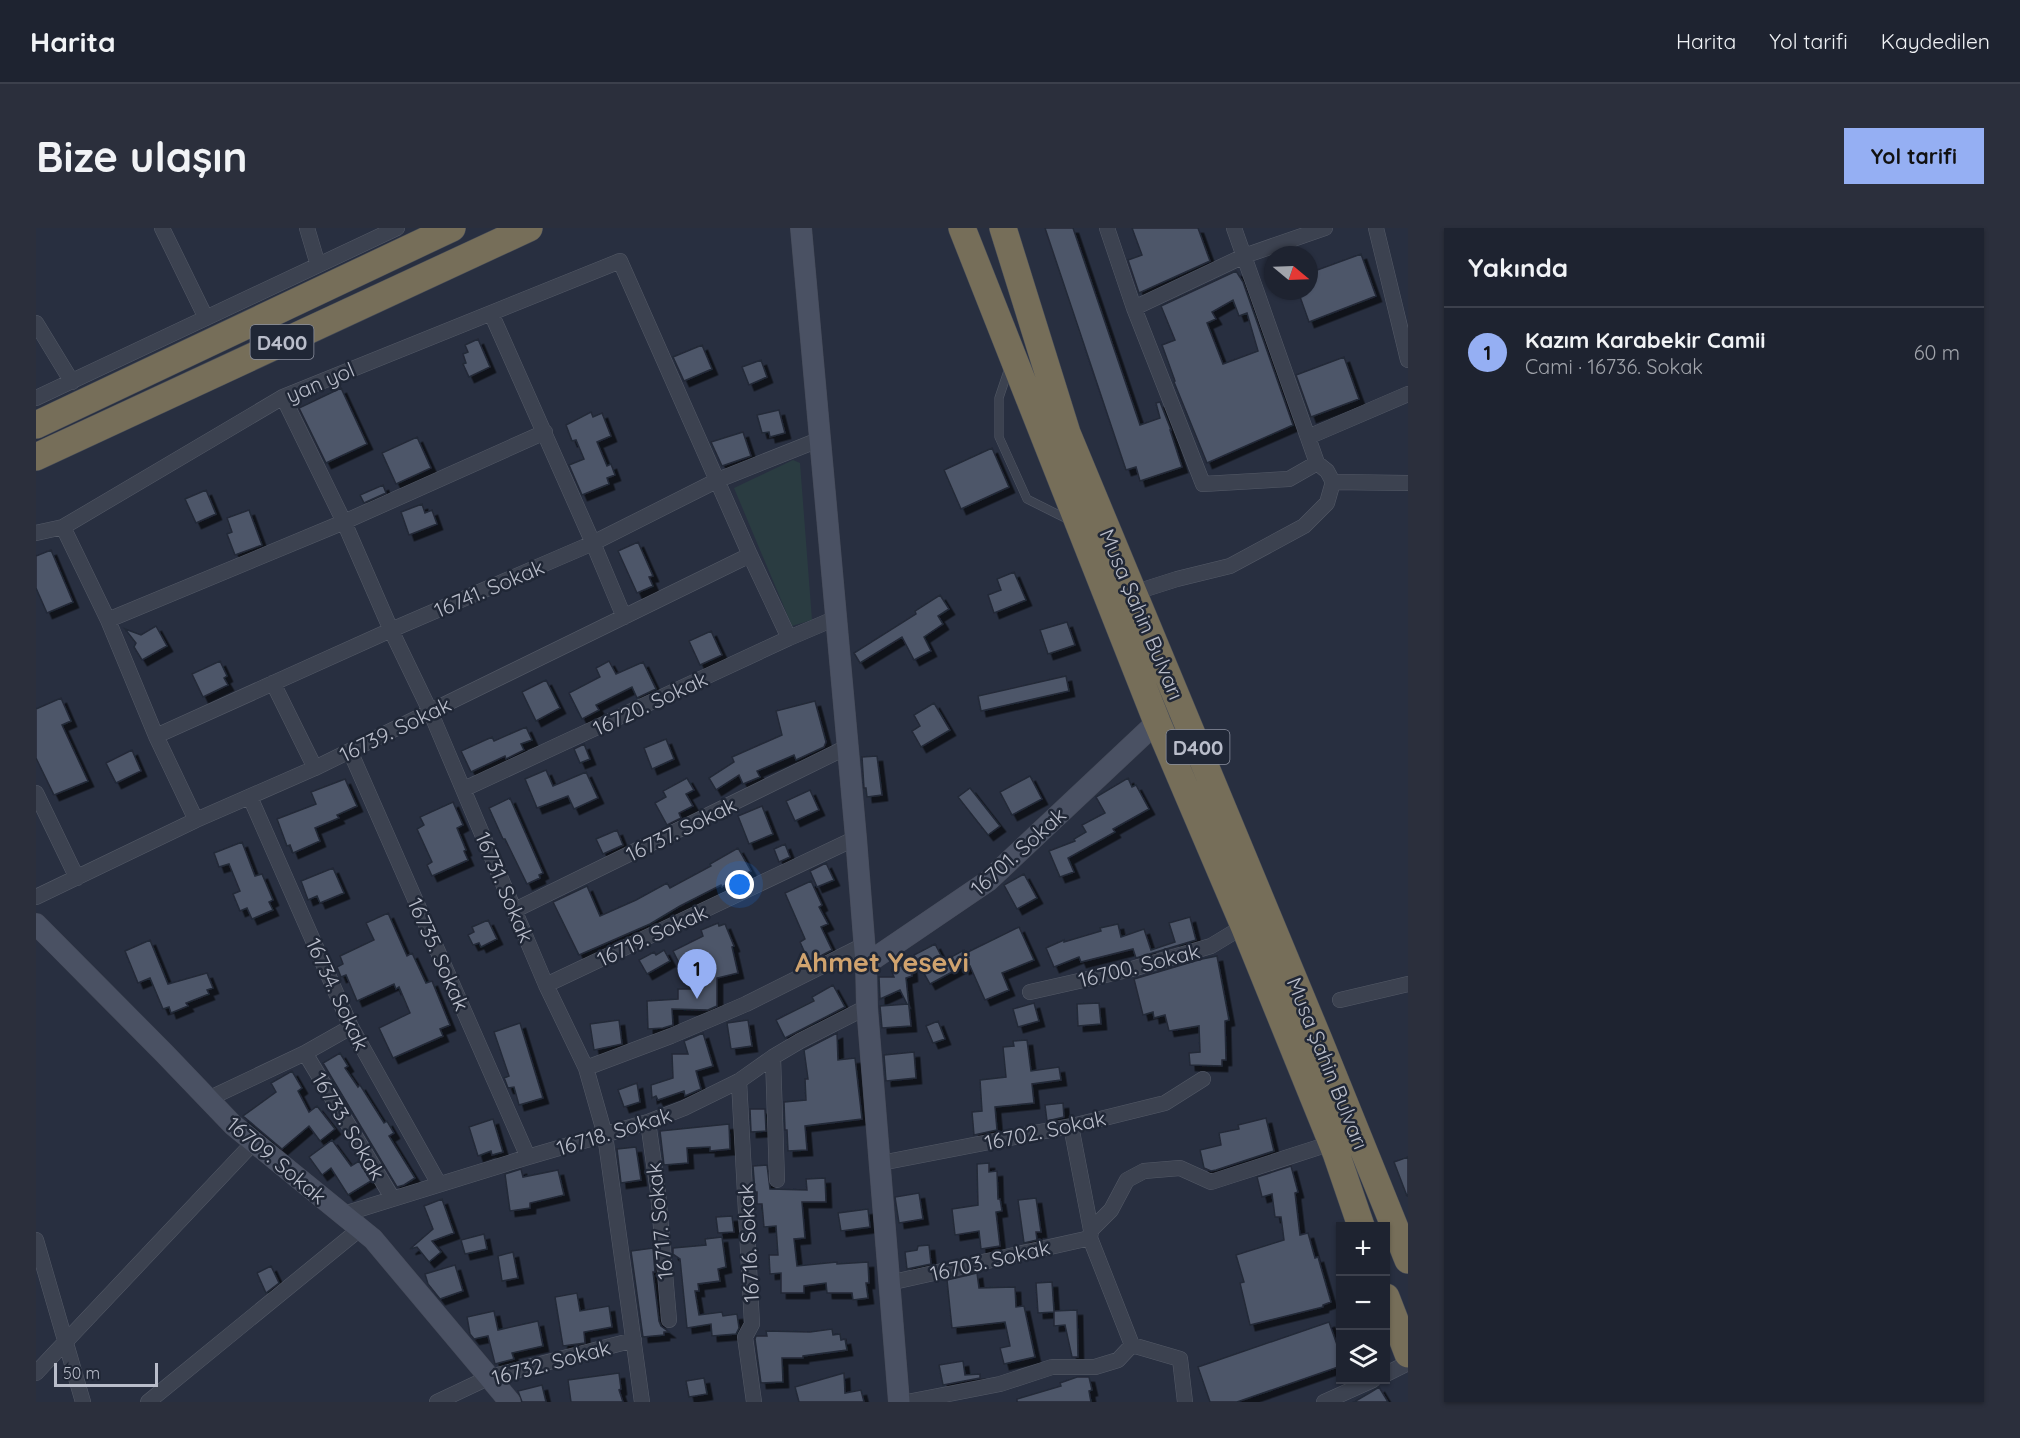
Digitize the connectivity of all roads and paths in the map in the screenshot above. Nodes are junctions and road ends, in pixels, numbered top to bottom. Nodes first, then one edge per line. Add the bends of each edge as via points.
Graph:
1 (162, 228) edge
2 (307, 228) edge
3 (397, 228) edge
4 (452, 228) edge
5 (529, 228) edge
6 (801, 228) edge
7 (962, 228) edge
8 (1003, 228) edge
9 (1107, 228) edge
10 (1234, 228) edge
11 (1325, 228) edge
12 (1377, 228) edge
13 (1244, 256) junction
14 (318, 265) junction
15 (1134, 308) junction
16 (491, 313) junction
17 (206, 318) junction
18 (36, 323) edge
19 (1012, 358) junction
20 (1408, 360) edge
21 (72, 382) junction
22 (1408, 394) edge
23 (283, 396) junction
24 (36, 398) edge
25 (36, 425) edge
26 (545, 432) junction
27 (1308, 437) junction
28 (820, 439) junction
29 (1074, 450) junction
30 (36, 457) edge
31 (1317, 463) junction
32 (718, 480) junction
33 (1333, 482) junction
34 (1408, 483) edge
35 (344, 522) junction
36 (1078, 524) junction
37 (63, 527) junction
38 (36, 533) edge
39 (593, 543) junction
40 (750, 555) junction
41 (1129, 583) junction
42 (624, 617) junction
43 (836, 618) junction
44 (108, 620) junction
45 (391, 630) junction
46 (789, 638) junction
47 (273, 683) junction
48 (430, 711) junction
49 (1157, 722) junction
50 (156, 736) junction
51 (847, 747) junction
52 (350, 751) junction
53 (315, 768) junction
54 (464, 789) junction
55 (36, 793) edge
56 (250, 797) junction
57 (196, 820) junction
58 (856, 838) junction
59 (78, 879) junction
60 (36, 897) edge
61 (515, 910) junction
62 (36, 924) edge
63 (1244, 926) junction
64 (865, 955) junction
65 (1408, 984) edge
66 (546, 985) junction
67 (1030, 992) dead end
68 (1340, 1000) dead end
69 (867, 1007) junction
70 (351, 1027) junction
71 (305, 1053) junction
72 (773, 1057) junction
73 (586, 1068) junction
74 (1203, 1079) dead end
75 (740, 1081) junction
76 (208, 1099) junction
77 (648, 1122) junction
78 (1071, 1126) junction
79 (605, 1135) junction
80 (253, 1143) junction
81 (1332, 1143) junction
82 (528, 1157) junction
83 (881, 1163) junction
84 (777, 1180) dead end
85 (439, 1184) junction
86 (393, 1198) junction
87 (344, 1214) junction
88 (1359, 1222) edge
89 (361, 1228) junction
90 (1090, 1234) junction
91 (36, 1240) edge
92 (1408, 1260) edge
93 (889, 1283) junction
94 (1390, 1307) edge
95 (669, 1320) dead end
96 (634, 1340) junction
97 (66, 1343) junction
98 (1132, 1345) junction
99 (1408, 1354) edge
100 (1408, 1363) edge
101 (1390, 1372) edge
102 (36, 1373) edge
103 (490, 1377) junction
104 (1364, 1384) edge
105 (82, 1402) edge
106 (148, 1402) edge
107 (437, 1402) edge
108 (510, 1402) edge
109 (642, 1402) edge
110 (754, 1402) edge
111 (899, 1402) edge
112 (908, 1402) edge
113 (1185, 1402) edge
114 (1324, 1402) edge

1 - 17 street
2 - 14 street
3 - 14 street
4 - 25 highway, D400
5 - 30 highway, D400
6 - 28 main road
7 - 19 highway, Musa Şahin Bulvarı / D400
8 - 29 highway, Musa Şahin Bulvarı / D400
9 - 15 street
10 - 13 street
11 - 13 street
12 - 20 street
13 - 15 street
13 - 27 street
14 - 17 street
15 - 31 street via 1203,484 1289,479
16 - 23 street, yan yol
16 - 26 street
16 - 32 street, yan yol via 620,261
17 - 21 street
18 - 21 street
19 - 36 highway, Musa Şahin Bulvarı / D400
19 - 36 lane via 999,398 999,437 1027,499
21 - 24 street
22 - 27 street
23 - 35 street, 16731. Sokak
23 - 37 street, yan yol
26 - 35 street
26 - 39 street
27 - 31 street
28 - 32 street, 16741. Sokak
28 - 43 main road
29 - 41 highway, Musa Şahin Bulvarı / D400
29 - 41 highway via 1088,460 1102,487
31 - 33 street
32 - 39 street, 16741. Sokak
32 - 40 street
33 - 34 street
33 - 41 street via 1327,503 1304,526 1230,566 1177,579
35 - 44 street
35 - 45 street, 16731. Sokak
36 - 49 highway, Musa Şahin Bulvarı / D400
37 - 38 street, yan yol
37 - 44 street
39 - 42 street
39 - 45 street, 16741. Sokak
40 - 42 street, 16739. Sokak
40 - 46 street
41 - 92 highway, Musa Şahin Bulvarı / D400
42 - 48 street, 16739. Sokak
43 - 46 street, 16720. Sokak
43 - 51 main road
44 - 50 street
45 - 47 street, 16741. Sokak
45 - 48 street, 16731. Sokak
46 - 54 street, 16720. Sokak
47 - 50 street, 16741. Sokak
47 - 53 street
48 - 52 street, 16739. Sokak
48 - 54 street, 16731. Sokak
49 - 63 highway, Musa Şahin Bulvarı / D400
49 - 64 main road, 16701. Sokak via 988,881
50 - 57 street
51 - 58 main road
51 - 61 street, 16737. Sokak
52 - 53 street, 16739. Sokak
52 - 82 street, 16735. Sokak
53 - 56 street, 16739. Sokak
54 - 61 street, 16731. Sokak
55 - 59 street
56 - 57 street, 16739. Sokak
56 - 70 street, 16734. Sokak
57 - 59 street, 16739. Sokak
58 - 64 main road
58 - 66 street, 16719. Sokak
59 - 60 street, 16739. Sokak
61 - 66 street, 16731. Sokak
62 - 76 main road, 16709. Sokak
63 - 67 street, 16700. Sokak via 1211,946
63 - 81 highway, Musa Şahin Bulvarı / D400
64 - 69 main road
64 - 73 street
65 - 68 street
66 - 73 street, 16731. Sokak
69 - 72 street, 16718. Sokak
69 - 83 main road
70 - 71 street
70 - 85 street, 16734. Sokak
71 - 76 street
71 - 86 street, 16733. Sokak
72 - 75 street, 16718. Sokak
72 - 84 street
73 - 79 street, 16731. Sokak
74 - 78 street, 16702. Sokak via 1165,1103
75 - 77 street, 16718. Sokak
75 - 110 street, 16716. Sokak via 752,1324 745,1337
76 - 80 main road, 16709. Sokak
77 - 79 street, 16718. Sokak
77 - 95 street, 16717. Sokak
78 - 83 street, 16702. Sokak
78 - 90 street
79 - 82 street, 16718. Sokak
79 - 96 street, 16731. Sokak
80 - 87 main road, 16709. Sokak
80 - 97 street
81 - 88 highway, Musa Şahin Bulvarı / D400
81 - 90 street via 1211,1182 1180,1168 1144,1171 1127,1180 1111,1210
82 - 85 street, 16718. Sokak
83 - 93 main road
85 - 86 street, 16718. Sokak
86 - 87 street, 16718. Sokak
87 - 89 main road, 16709. Sokak
89 - 103 main road, 16709. Sokak
89 - 106 street
90 - 93 street, 16703. Sokak
90 - 98 street
91 - 97 street
93 - 111 main road
94 - 99 highway
96 - 103 street, 16732. Sokak
96 - 109 street, 16731. Sokak
97 - 102 street
97 - 105 street
98 - 112 street via 1118,1360 1095,1367 1052,1367 1000,1384
98 - 113 street via 1180,1359
100 - 101 street
103 - 107 street, 16732. Sokak
103 - 108 main road, 16709. Sokak
104 - 114 street

